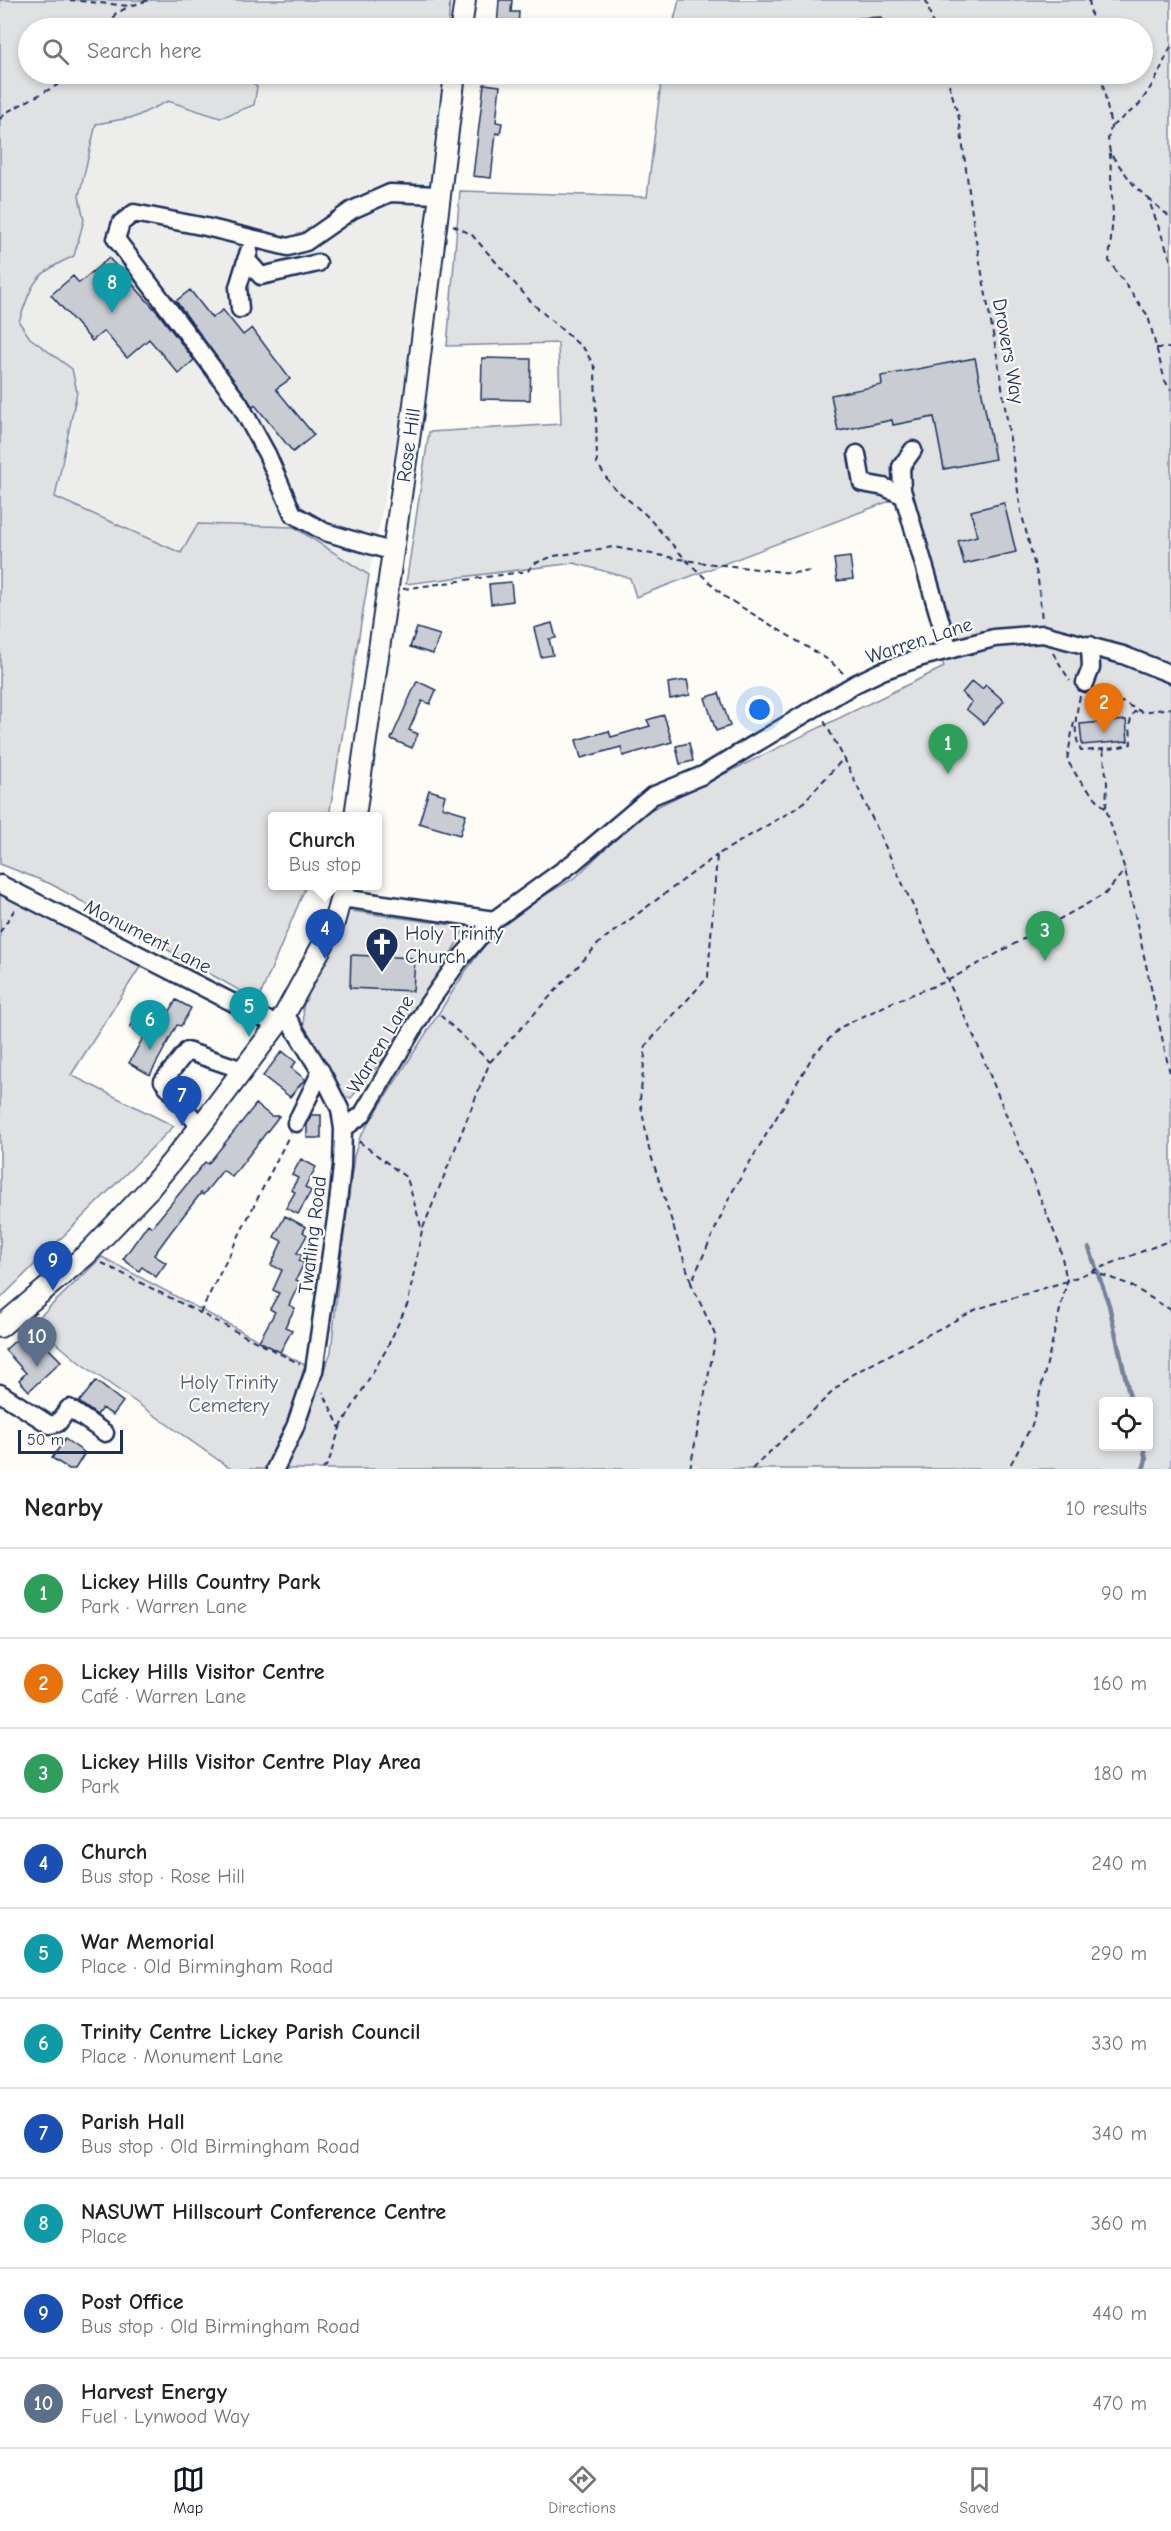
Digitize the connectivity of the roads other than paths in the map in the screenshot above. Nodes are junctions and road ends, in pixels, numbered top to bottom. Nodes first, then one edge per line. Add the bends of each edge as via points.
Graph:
1 (465, 0) edge
2 (462, 18) edge
3 (454, 84) edge
4 (438, 195) junction
5 (253, 239) junction
6 (246, 259) junction
7 (318, 263) dead end
8 (240, 309) dead end
9 (914, 450) dead end
10 (857, 454) dead end
11 (904, 496) junction
12 (394, 552) junction
13 (1090, 645) junction
14 (949, 650) junction
15 (1171, 674) edge
16 (1083, 689) road end
17 (355, 812) edge
18 (0, 884) edge
19 (343, 892) edge
20 (494, 920) junction
21 (281, 1019) junction
22 (243, 1070) junction
23 (321, 1071) junction
24 (296, 1123) road end
25 (201, 1127) junction
26 (343, 1129) junction
27 (0, 1327) edge
28 (0, 1393) edge
29 (105, 1433) dead end
30 (275, 1469) edge

1 - 2 main road
3 - 4 main road, Rose Hill
4 - 5 street via 390,193 352,210 306,242 288,247
4 - 12 main road, Rose Hill
5 - 6 street
5 - 12 street via 134,213 121,223 116,239 238,404 267,454 293,514 325,532
6 - 7 street via 261,276
6 - 8 street via 238,287
9 - 11 street via 902,468
10 - 11 street via 862,483
11 - 14 street
12 - 17 main road, Rose Hill
13 - 14 street, Warren Lane via 1044,634 994,638
13 - 15 street, Warren Lane
13 - 16 street via 1091,668
14 - 20 street, Warren Lane via 882,671 855,684 703,775 652,796
18 - 21 street, Monument Lane
19 - 20 street
19 - 21 main road via 333,927
20 - 26 street, Warren Lane via 460,958 428,1004 362,1115
21 - 22 main road
21 - 23 street, Twatling Road
22 - 25 main road
22 - 25 street via 187,1051 163,1081
23 - 24 street
23 - 26 street, Twatling Road via 340,1109
25 - 27 main road via 86,1255
26 - 30 street, Twatling Road via 336,1223 314,1371 295,1427
28 - 29 street via 50,1425 58,1423 69,1408

